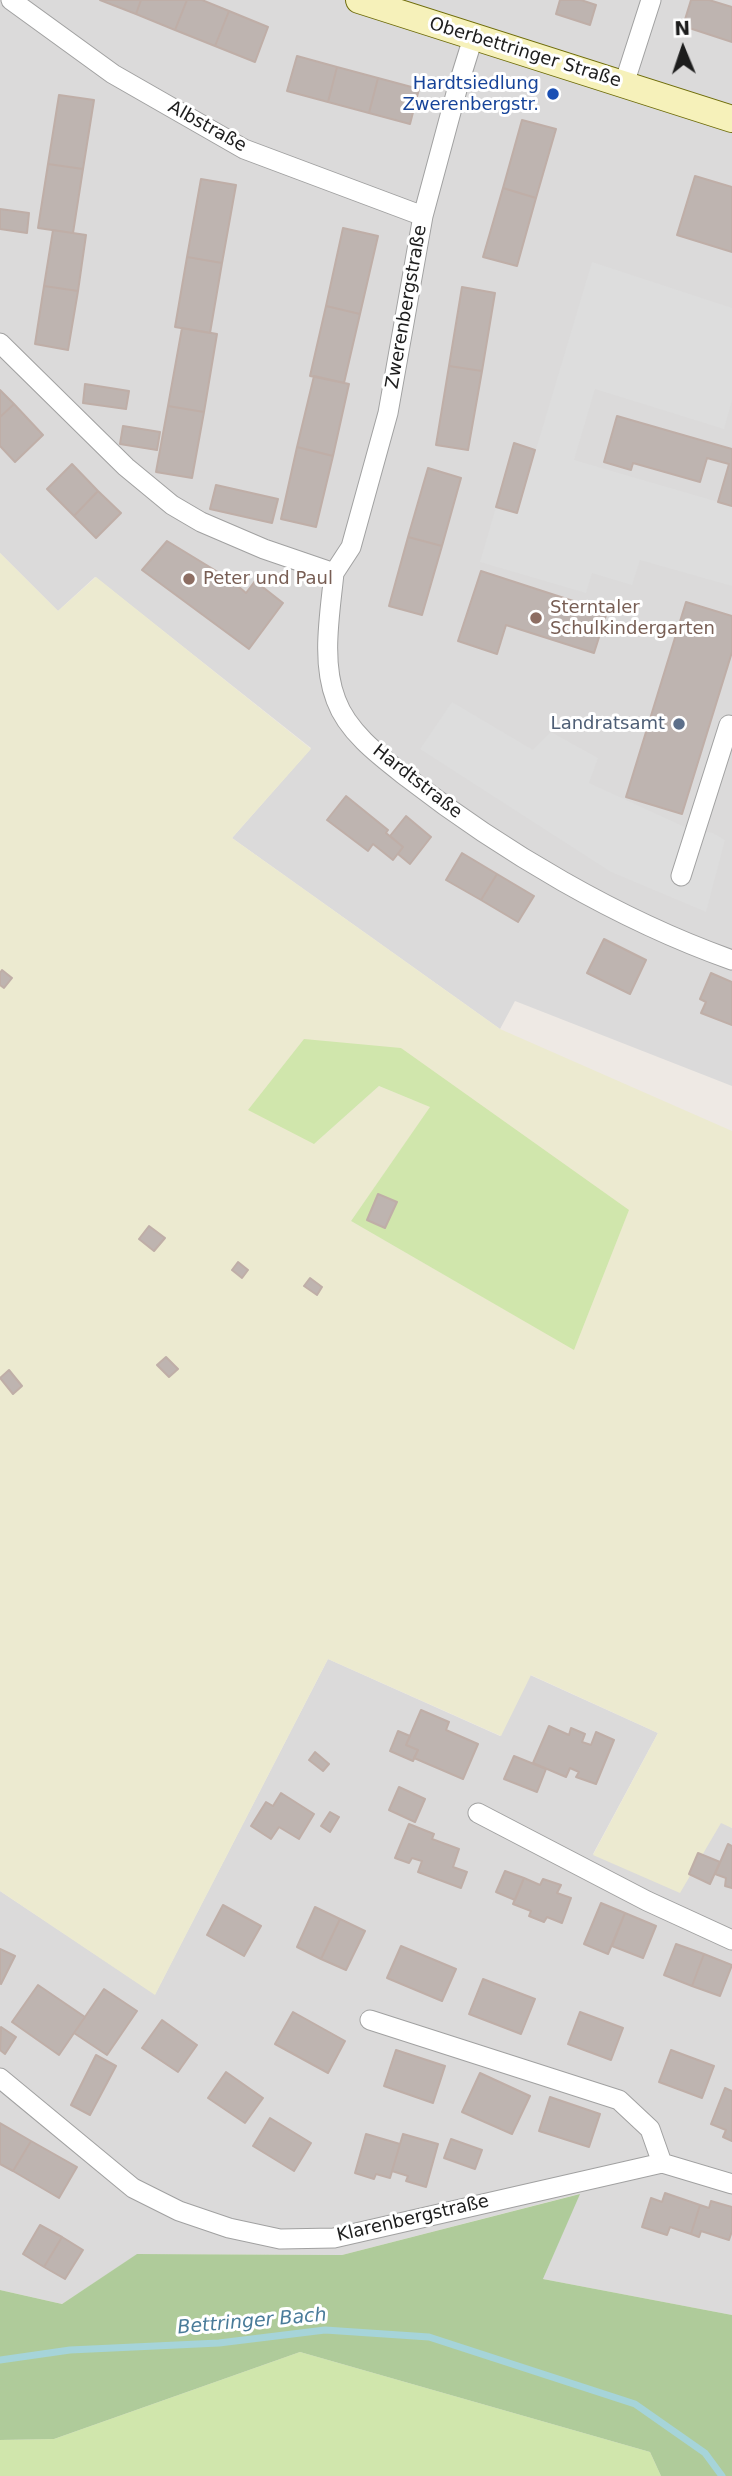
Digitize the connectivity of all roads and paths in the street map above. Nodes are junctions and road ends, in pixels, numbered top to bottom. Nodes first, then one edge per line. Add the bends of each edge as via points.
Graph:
1 (11, 0) edge
2 (359, 0) edge
3 (651, 0) edge
4 (474, 38) junction
5 (624, 85) junction
6 (732, 119) edge
7 (423, 216) junction
8 (0, 343) edge
9 (334, 573) junction
10 (729, 733) edge
11 (681, 876) dead end
12 (732, 960) edge
13 (478, 1813) dead end
14 (732, 1940) edge
15 (370, 2020) dead end
16 (0, 2078) edge
17 (662, 2163) junction
18 (732, 2185) edge

1 - 7 street, Albstraße via 113,74 244,149
2 - 4 street, Oberbettringer Straße
3 - 5 street
4 - 5 street, Oberbettringer Straße
4 - 7 street, Zwerenbergstraße
5 - 6 street, Oberbettringer Straße
7 - 9 street, Zwerenbergstraße via 388,413 351,547
8 - 9 street via 125,467 172,505 264,549
9 - 12 street, Hardtstraße via 328,638 335,700 372,750 452,812 590,897 696,948
10 - 11 street
13 - 14 street
15 - 17 street via 619,2100 650,2129
16 - 17 street, Klarenbergstraße via 133,2188 179,2211 280,2239 334,2238
17 - 18 street

